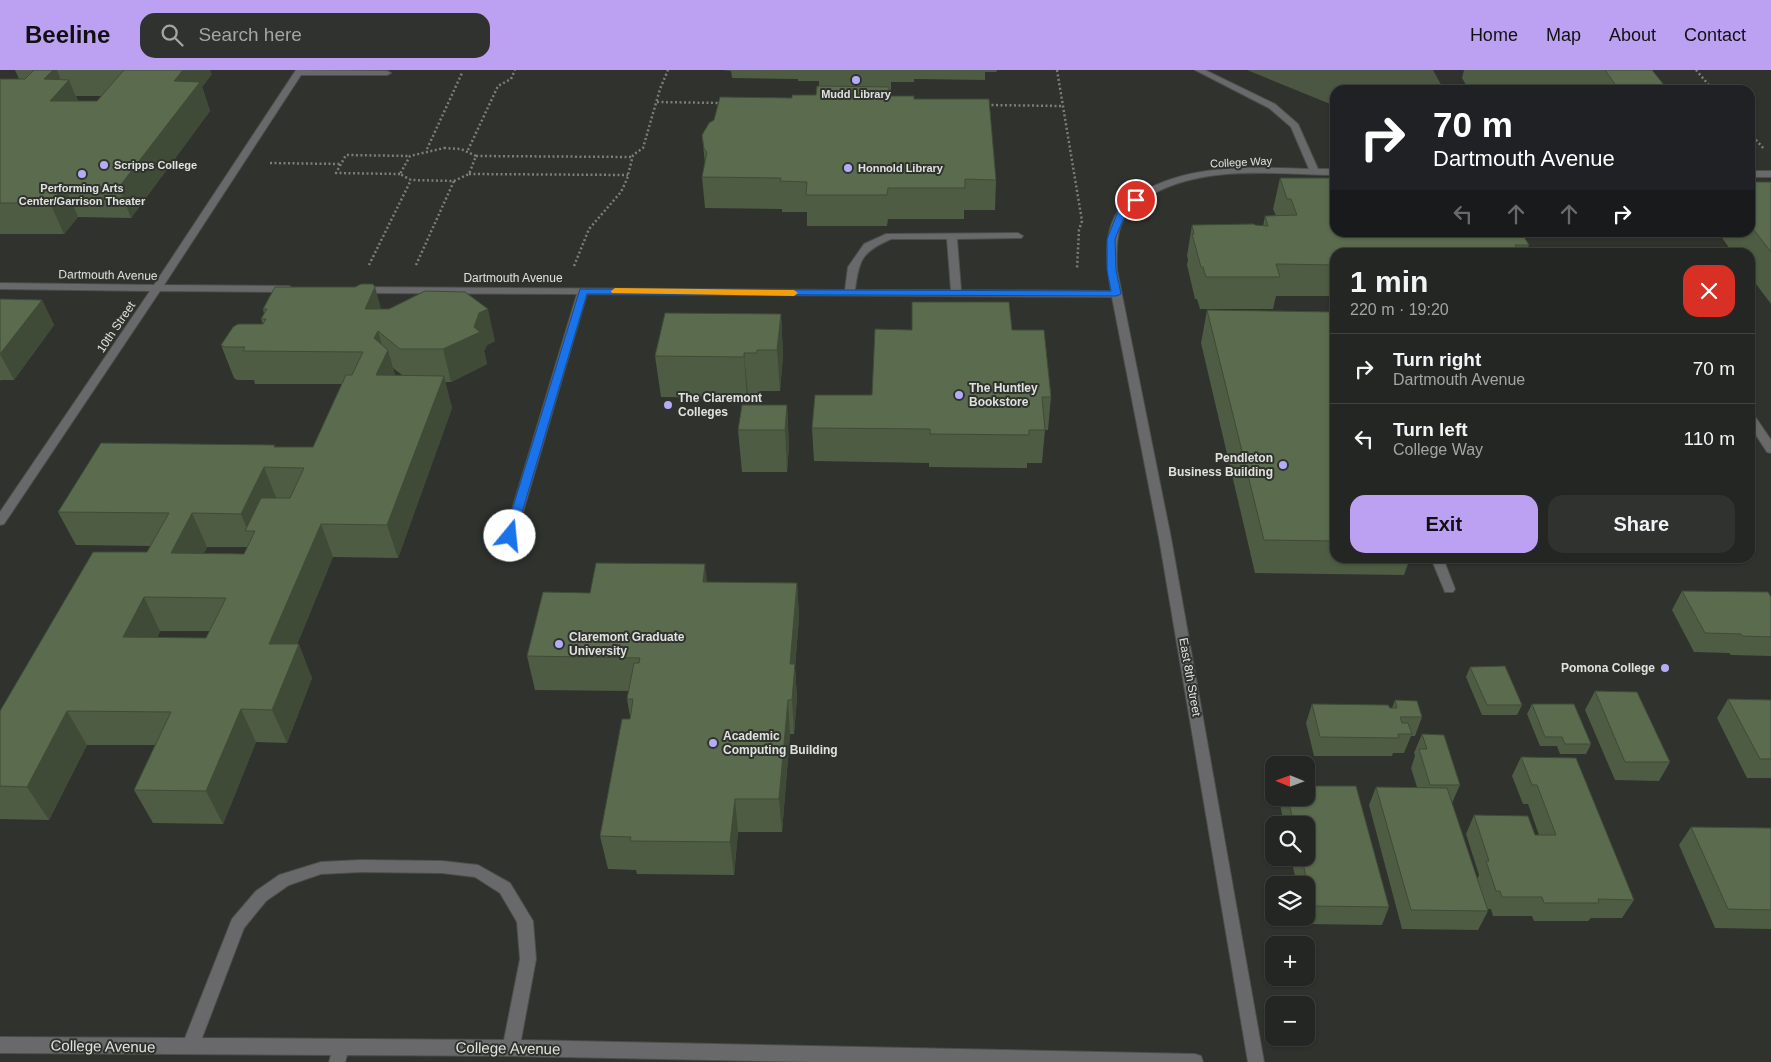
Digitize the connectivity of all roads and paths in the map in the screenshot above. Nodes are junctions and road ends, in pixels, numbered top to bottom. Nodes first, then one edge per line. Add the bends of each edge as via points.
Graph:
1 (515, 70) edge
2 (668, 70) edge
3 (1057, 70) edge
4 (1200, 70) edge
5 (1696, 70) edge
6 (299, 72) edge
7 (387, 73) dead end
8 (462, 73) dead end
9 (1709, 85) edge
10 (657, 102) junction
11 (726, 103) edge
12 (984, 105) edge
13 (1063, 106) junction
14 (1755, 139) edge
15 (427, 149) junction
16 (468, 150) junction
17 (1766, 151) dead end
18 (410, 156) junction
19 (476, 156) junction
20 (632, 157) junction
21 (268, 163) dead end
22 (341, 164) junction
23 (1315, 172) junction
24 (1330, 172) edge
25 (400, 174) junction
26 (469, 174) junction
27 (1755, 174) edge
28 (1771, 174) edge
29 (628, 175) junction
30 (411, 180) junction
31 (454, 181) junction
32 (952, 236) junction
33 (1018, 236) dead end
34 (368, 267) dead end
35 (415, 268) dead end
36 (1077, 269) dead end
37 (0, 286) edge
38 (157, 288) junction
39 (303, 289) edge
40 (352, 290) edge
41 (567, 291) junction
42 (583, 291) junction
43 (850, 293) junction
44 (956, 294) junction
45 (1116, 294) junction
46 (1755, 425) edge
47 (1771, 449) edge
48 (0, 521) edge
49 (510, 536) dead end
50 (1439, 563) edge
51 (1449, 589) dead end
52 (0, 1044) edge
53 (190, 1047) junction
54 (511, 1048) junction
55 (339, 1055) edge
56 (1195, 1062) edge
57 (1256, 1062) edge

1 - 16 path via 511,79 498,86
2 - 10 path
3 - 13 path
4 - 23 street via 1272,106 1295,126
5 - 9 path
6 - 7 street
6 - 38 street, 10th Street
8 - 15 path
10 - 11 path
10 - 20 path via 644,148
12 - 13 path
13 - 36 path via 1082,222
14 - 17 path
15 - 16 path
15 - 18 path
16 - 19 path
18 - 22 path via 346,155
18 - 25 path
19 - 20 path
19 - 26 path
20 - 29 path
21 - 22 path
22 - 25 path via 336,173
23 - 24 street, College Way
23 - 45 street, College Way via 1220,172 1182,178 1148,190 1123,209 1111,239
25 - 30 path
26 - 29 path
26 - 31 path
27 - 28 street
29 - 41 path via 621,192 589,229
30 - 31 path
30 - 34 path
31 - 35 path
32 - 33 street
32 - 43 street via 889,236 867,246 853,267
32 - 44 street
37 - 38 street, Dartmouth Avenue
38 - 39 street, Dartmouth Avenue
38 - 48 street, 10th Street
40 - 41 street, Dartmouth Avenue
41 - 42 street, Dartmouth Avenue
42 - 43 street, Dartmouth Avenue
42 - 49 street
43 - 44 street, Dartmouth Avenue
44 - 45 street, Dartmouth Avenue
45 - 57 street, East 8th Street via 1165,538
46 - 47 street
50 - 51 street
52 - 53 street, College Avenue
53 - 54 street via 238,924 261,896 284,880 321,868 361,866 478,871 505,888 525,921 528,959
53 - 55 street, College Avenue
54 - 55 street, College Avenue
54 - 56 street, College Avenue

